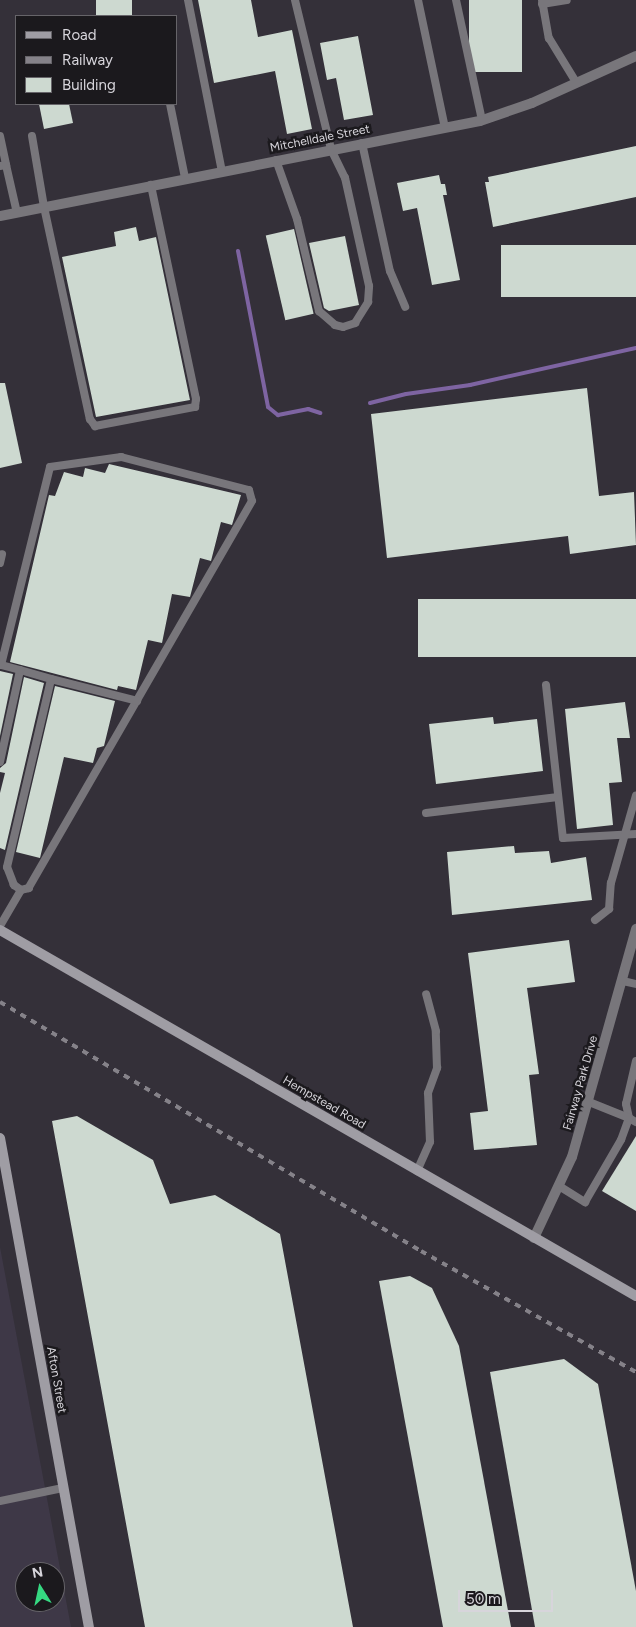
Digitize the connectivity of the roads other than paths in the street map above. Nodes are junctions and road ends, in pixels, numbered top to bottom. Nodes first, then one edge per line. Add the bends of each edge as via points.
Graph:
1 (188, 0) edge
2 (295, 0) edge
3 (418, 0) edge
4 (456, 0) edge
5 (567, 0) edge
6 (542, 2) edge
7 (636, 56) edge
8 (576, 82) junction
9 (170, 105) edge
10 (482, 120) junction
11 (444, 128) junction
12 (0, 136) edge
13 (32, 136) dead end
14 (362, 144) junction
15 (331, 150) junction
16 (276, 160) junction
17 (3, 166) edge
18 (222, 171) junction
19 (184, 178) junction
20 (151, 185) junction
21 (44, 207) junction
22 (17, 213) junction
23 (0, 216) edge
24 (405, 307) dead end
25 (2, 554) dead end
26 (0, 563) edge
27 (20, 670) junction
28 (51, 679) junction
29 (546, 685) dead end
30 (137, 701) junction
31 (0, 762) edge
32 (636, 794) edge
33 (558, 797) junction
34 (426, 813) dead end
35 (628, 833) junction
36 (636, 834) edge
37 (21, 890) junction
38 (595, 920) dead end
39 (0, 928) edge
40 (636, 929) edge
41 (624, 981) junction
42 (636, 984) edge
43 (426, 994) dead end
44 (636, 1061) edge
45 (589, 1102) junction
46 (632, 1120) edge
47 (0, 1138) edge
48 (417, 1171) junction
49 (559, 1186) junction
50 (534, 1238) junction
51 (636, 1296) edge
52 (63, 1488) junction
53 (0, 1501) edge
54 (89, 1627) edge

1 - 18 lane
2 - 15 lane
3 - 11 lane
4 - 10 lane
5 - 6 lane
6 - 8 lane via 549,38
7 - 8 street, Mitchelldale Street
8 - 10 street, Mitchelldale Street
9 - 19 lane
10 - 11 street, Mitchelldale Street
11 - 14 street, Mitchelldale Street
12 - 17 lane
13 - 21 lane
14 - 15 street, Mitchelldale Street
14 - 24 lane via 390,270
15 - 16 street, Mitchelldale Street
15 - 16 lane via 346,178 369,286 368,302 362,316 343,327 325,319 319,311 297,219
16 - 18 street, Mitchelldale Street
17 - 22 lane
18 - 19 street, Mitchelldale Street
19 - 20 street, Mitchelldale Street
20 - 21 street, Mitchelldale Street
20 - 21 lane via 196,399 195,407 189,410 95,426 90,419
21 - 22 street, Mitchelldale Street
22 - 23 street, Mitchelldale Street
25 - 26 lane
27 - 28 lane
27 - 30 lane via 1,665 50,466 121,457 244,487 252,494 252,501
27 - 31 lane
28 - 30 lane
28 - 37 lane via 7,866 14,885
29 - 33 lane
30 - 37 lane via 29,888
32 - 35 lane
33 - 34 lane
33 - 35 lane via 563,838
35 - 36 lane
35 - 38 lane via 611,883 609,909
37 - 39 lane
39 - 48 main road, Hempstead Road
40 - 41 street, Fairway Park Drive
41 - 42 lane
41 - 45 street, Fairway Park Drive
43 - 48 lane via 436,1032 436,1068 428,1093 430,1142
44 - 46 lane via 626,1104
45 - 46 lane
45 - 49 street, Fairway Park Drive
46 - 49 lane via 586,1202
47 - 52 main road, Afton Street
48 - 50 main road, Hempstead Road
49 - 50 street, Fairway Park Drive
50 - 51 main road, Hempstead Road
52 - 53 lane
52 - 54 main road, Afton Street

